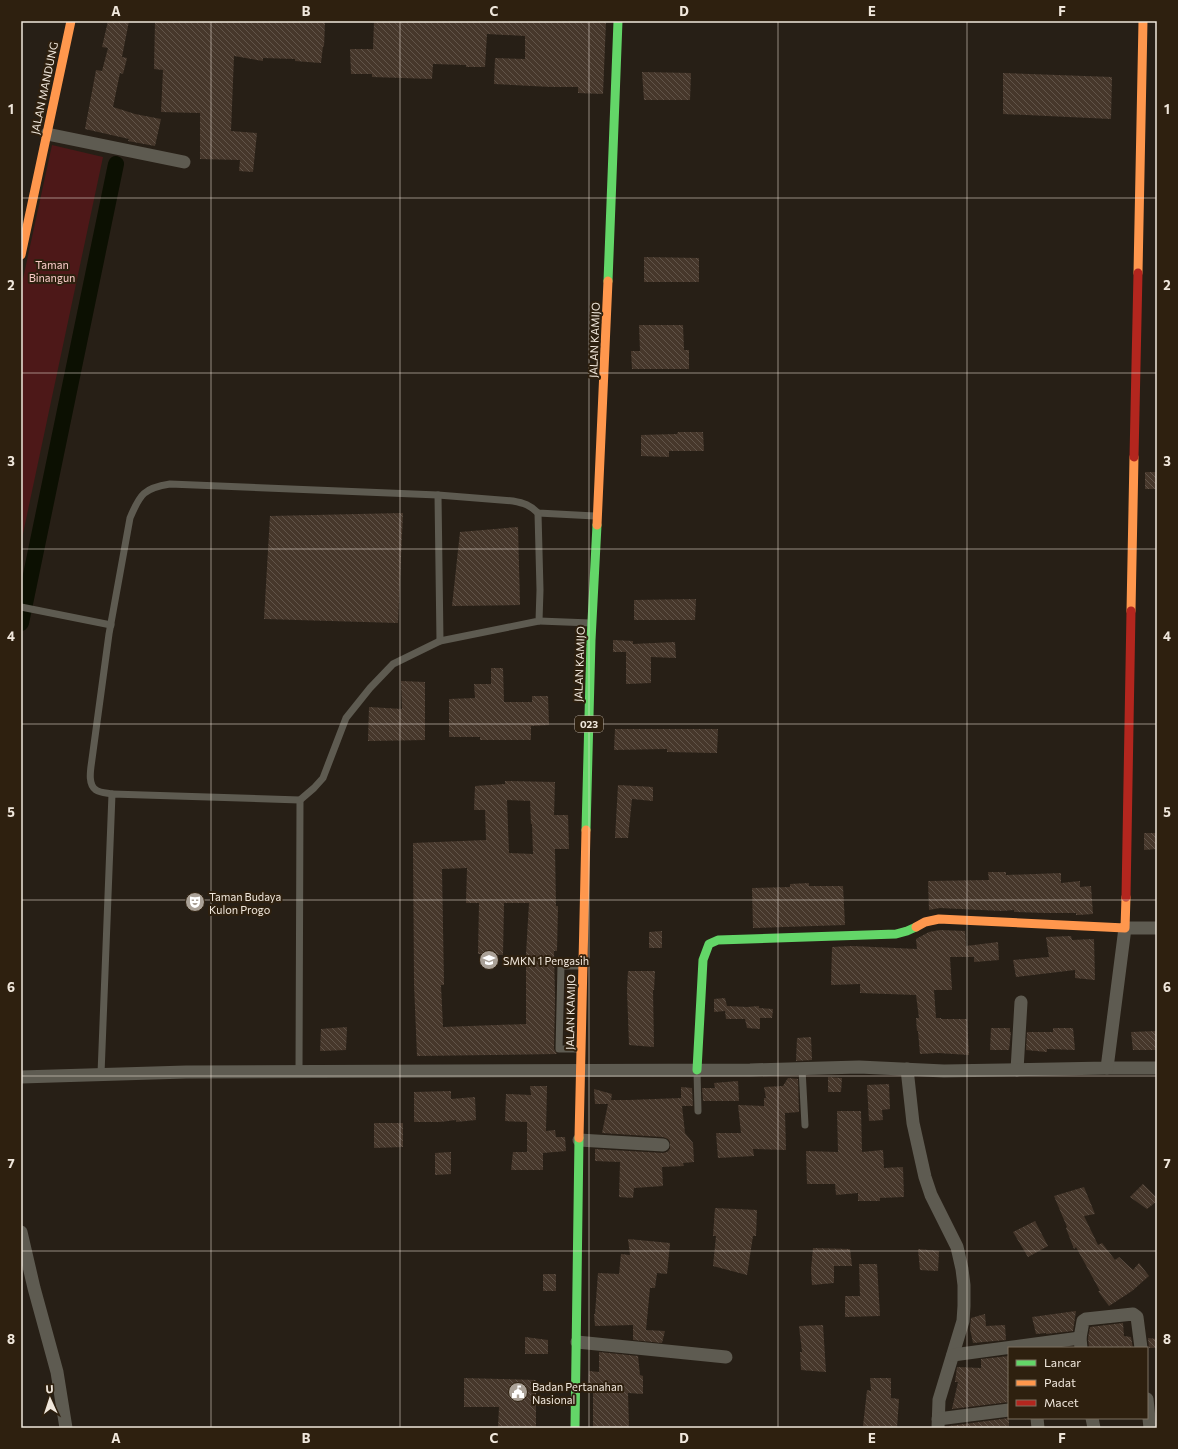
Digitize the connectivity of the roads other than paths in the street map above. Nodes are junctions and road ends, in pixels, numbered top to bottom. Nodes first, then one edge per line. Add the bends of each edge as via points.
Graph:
1 (71, 21) edge
2 (618, 21) edge
3 (1143, 21) edge
4 (46, 134) junction
5 (184, 162) dead end
6 (21, 255) edge
7 (438, 495) junction
8 (538, 513) junction
9 (598, 516) junction
10 (21, 607) edge
11 (539, 621) junction
12 (592, 623) junction
13 (111, 625) junction
14 (440, 641) junction
15 (112, 794) junction
16 (300, 800) junction
17 (1125, 928) junction
18 (1157, 928) edge
19 (583, 966) junction
20 (1021, 1002) dead end
21 (581, 1048) junction
22 (1107, 1068) junction
23 (1157, 1068) edge
24 (802, 1069) junction
25 (907, 1069) junction
26 (697, 1070) junction
27 (1017, 1070) junction
28 (299, 1071) junction
29 (580, 1071) junction
30 (101, 1074) junction
31 (21, 1077) edge
32 (698, 1111) dead end
33 (805, 1125) dead end
34 (579, 1140) junction
35 (663, 1145) dead end
36 (21, 1232) edge
37 (577, 1342) junction
38 (1081, 1343) edge
39 (1030, 1346) edge
40 (1141, 1347) edge
41 (1008, 1349) edge
42 (953, 1355) junction
43 (726, 1357) dead end
44 (1148, 1409) edge
45 (1008, 1410) edge
46 (938, 1424) edge
47 (66, 1428) edge
48 (575, 1428) edge
49 (1150, 1428) edge

1 - 4 main road, JALAN MANDUNG
2 - 9 main road, JALAN KAMIJO / 023
3 - 17 main road
4 - 5 street
4 - 6 main road, JALAN MANDUNG
7 - 8 lane via 525,503
7 - 13 lane via 170,484 154,487 137,501 130,518
7 - 14 lane
8 - 9 lane
8 - 11 lane
9 - 12 main road, JALAN KAMIJO / 023
10 - 13 lane
11 - 12 lane
11 - 14 lane
12 - 19 main road, JALAN KAMIJO / 023
13 - 15 lane via 90,772 93,787 97,791
14 - 16 lane via 393,664 370,688 346,718 323,778
15 - 16 lane
15 - 30 lane
16 - 28 lane
17 - 18 street
17 - 22 street
17 - 26 main road via 940,919 925,922 896,934 718,940 709,944 703,960
19 - 21 main road, JALAN KAMIJO / 023
19 - 21 lane via 561,966 559,1013 559,1049
20 - 27 street
21 - 29 main road, JALAN KAMIJO / 023
22 - 23 street
22 - 27 street
24 - 25 street
24 - 26 street
24 - 33 lane
25 - 27 street
25 - 42 street via 913,1123 924,1177 957,1247 962,1269 964,1306
26 - 29 street
26 - 32 lane
28 - 29 street
28 - 30 street
29 - 34 main road, JALAN KAMIJO / 023
30 - 31 street
34 - 35 street
34 - 37 main road, JALAN KAMIJO / 023
36 - 47 street via 57,1372
37 - 43 street
37 - 48 main road, JALAN KAMIJO / 023
38 - 39 street
38 - 40 street via 1082,1324 1086,1319 1133,1314 1138,1317
41 - 42 street
42 - 46 street via 940,1400
44 - 49 street
45 - 46 street

